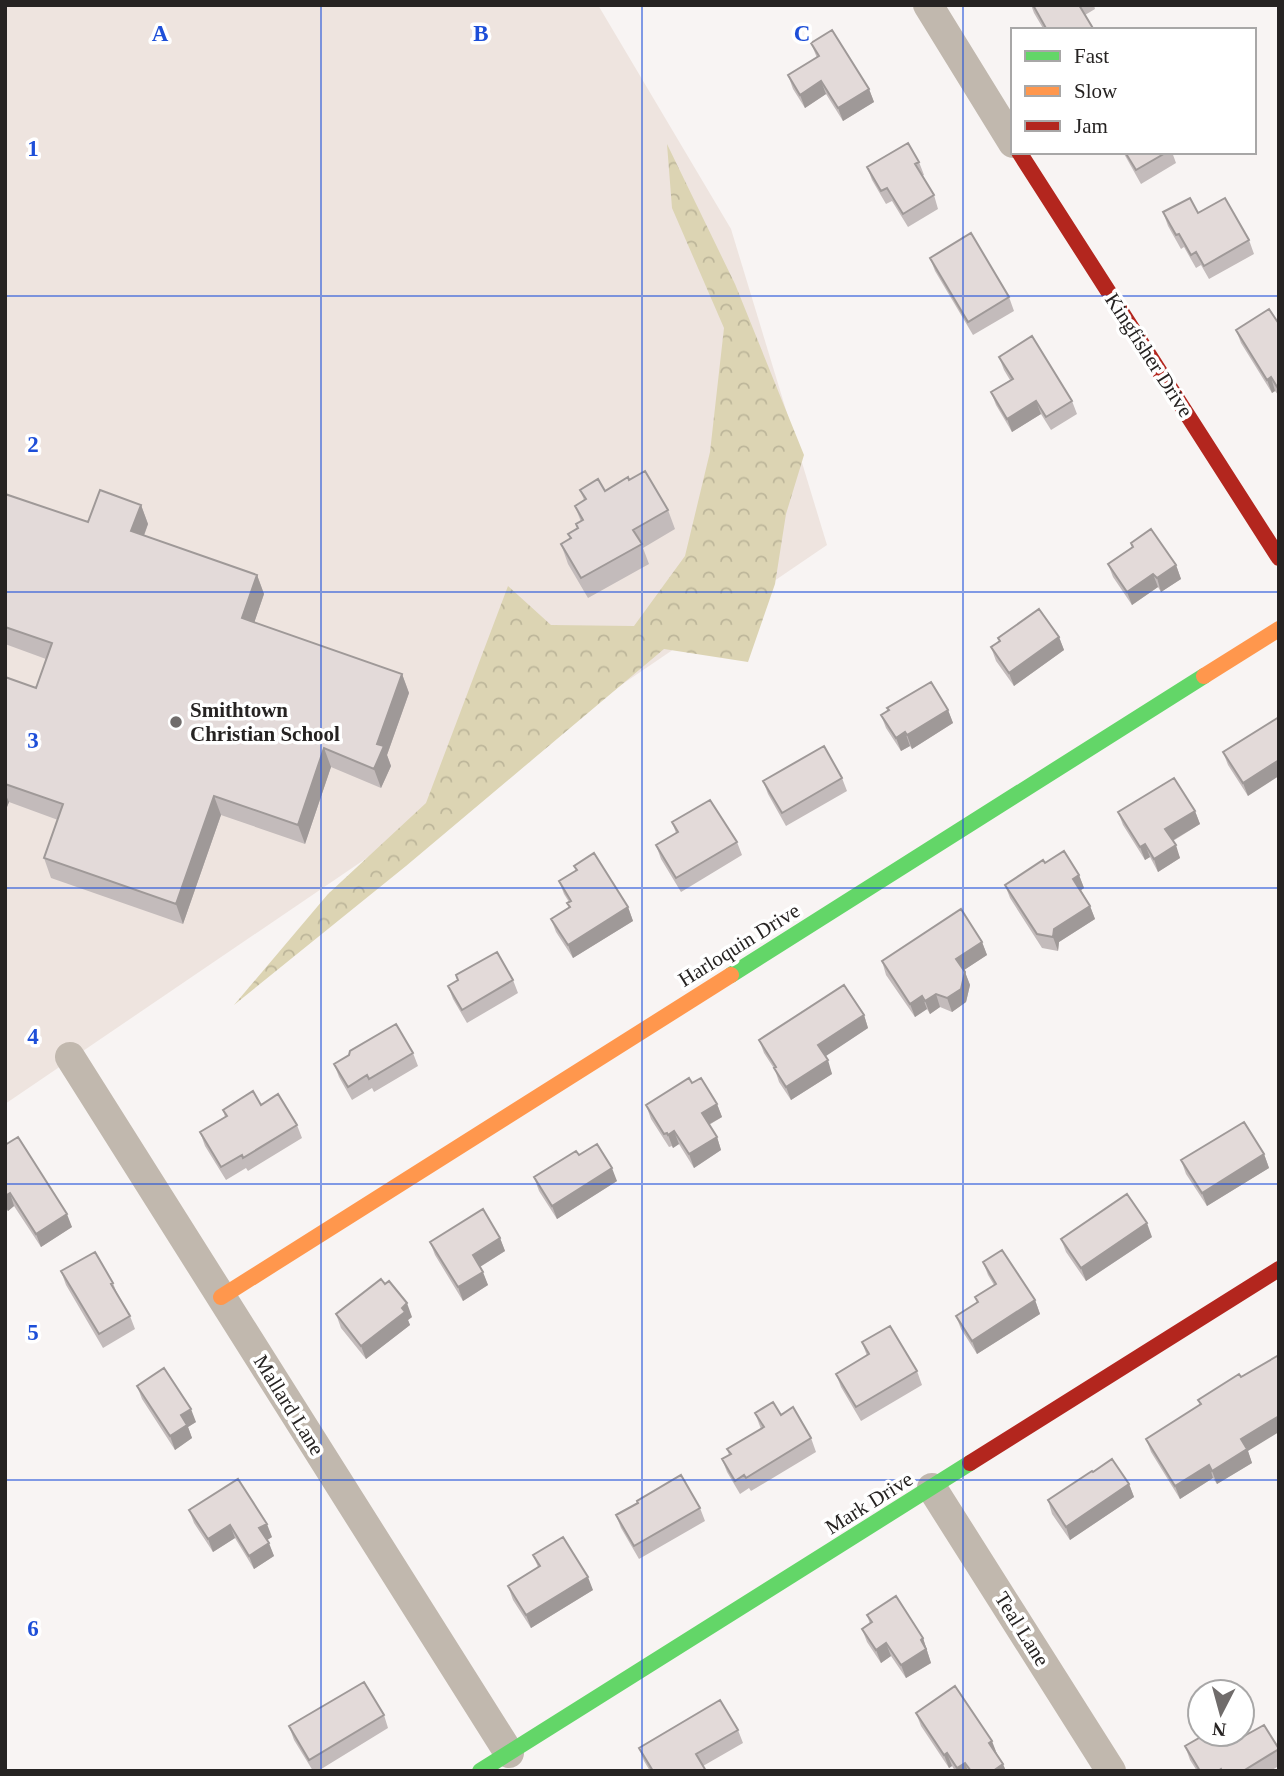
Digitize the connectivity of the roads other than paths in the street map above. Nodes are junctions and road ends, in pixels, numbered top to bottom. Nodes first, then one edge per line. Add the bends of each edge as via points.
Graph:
1 (928, 5) edge
2 (1011, 140) edge
3 (1020, 154) edge
4 (1279, 558) edge
5 (1279, 629) edge
6 (70, 1057) dead end
7 (1279, 1269) edge
8 (221, 1297) junction
9 (932, 1488) junction
10 (509, 1753) junction
11 (480, 1771) edge
12 (1111, 1771) edge

1 - 2 street
3 - 4 street, Kingfisher Drive
5 - 8 street, Harloquin Drive
6 - 8 street, Mallard Lane
7 - 9 street, Mark Drive
8 - 10 street, Mallard Lane
9 - 10 street, Mark Drive
9 - 12 street, Teal Lane
10 - 11 street, Mark Drive

